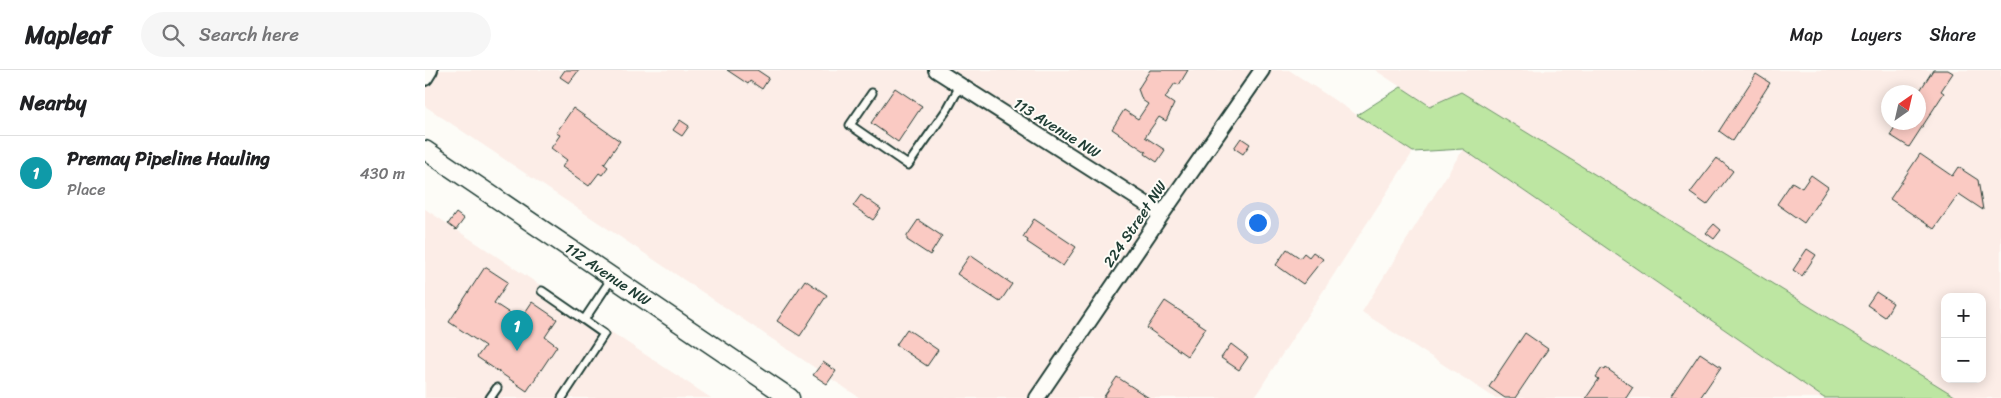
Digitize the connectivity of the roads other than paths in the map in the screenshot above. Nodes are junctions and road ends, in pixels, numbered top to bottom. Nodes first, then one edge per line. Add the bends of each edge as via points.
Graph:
1 (431, 70) edge
2 (936, 70) edge
3 (1262, 70) edge
4 (425, 78) edge
5 (960, 86) junction
6 (872, 93) dead end
7 (425, 150) edge
8 (1161, 214) junction
9 (612, 278) junction
10 (542, 291) dead end
11 (584, 320) junction
12 (497, 388) dead end
13 (490, 398) edge
14 (562, 398) edge
15 (790, 398) edge
16 (1037, 398) edge

1 - 4 street
2 - 5 street, 113 Avenue NW
3 - 8 street, 224 Street NW
5 - 6 lane via 908,165 849,125
5 - 8 street, 113 Avenue NW
7 - 9 street, 112 Avenue NW
8 - 16 street, 224 Street NW
9 - 11 lane
9 - 15 street, 112 Avenue NW
10 - 11 lane
11 - 14 lane via 604,334
12 - 13 lane

